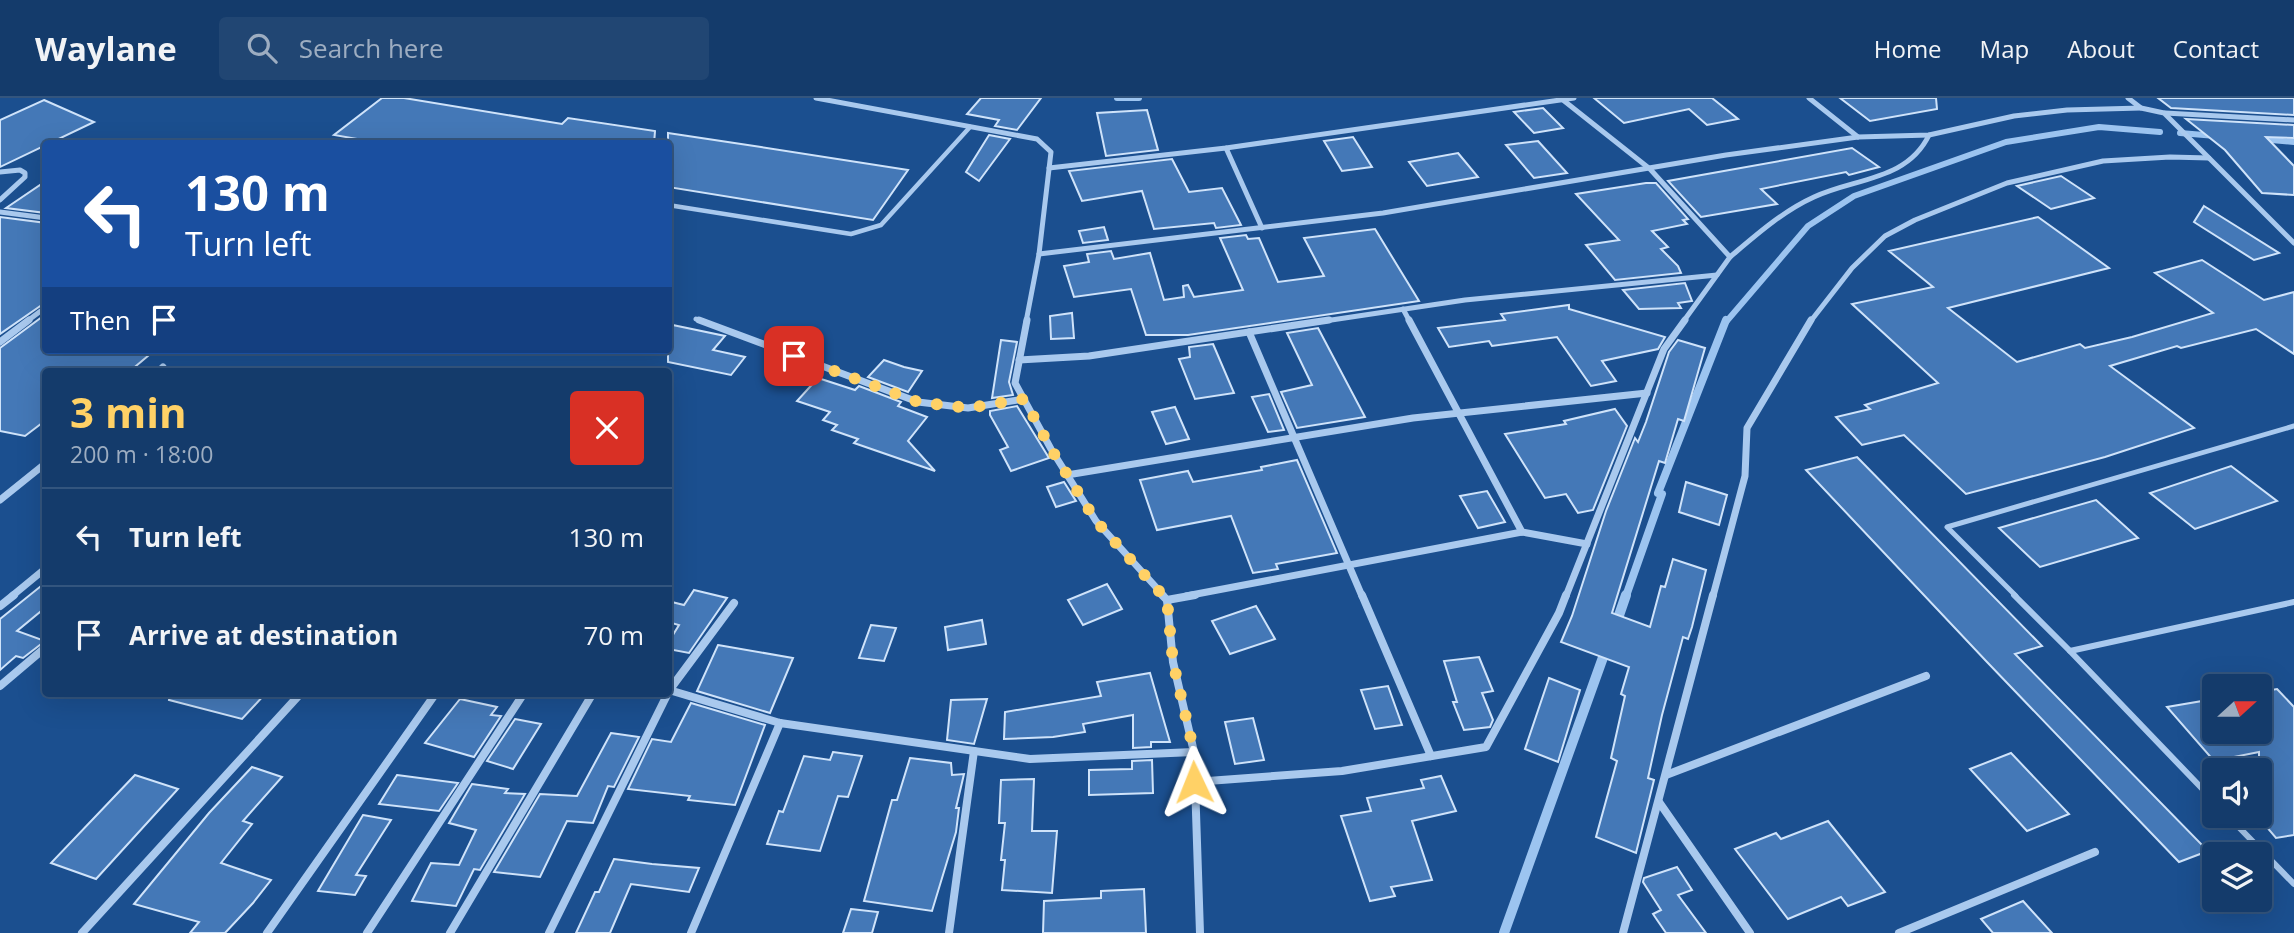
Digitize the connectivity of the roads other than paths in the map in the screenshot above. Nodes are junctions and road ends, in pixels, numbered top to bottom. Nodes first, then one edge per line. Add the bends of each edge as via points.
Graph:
1 (816, 98) edge
2 (1574, 98) edge
3 (1809, 98) edge
4 (2128, 98) edge
5 (1563, 100) junction
6 (2141, 108) junction
7 (2164, 113) junction
8 (2294, 120) edge
9 (970, 127) junction
10 (1928, 135) junction
11 (1858, 137) junction
12 (1226, 148) junction
13 (2209, 158) junction
14 (1049, 168) junction
15 (1650, 169) junction
16 (0, 172) edge
17 (0, 200) edge
18 (672, 206) edge
19 (0, 212) edge
20 (42, 217) edge
21 (1262, 228) junction
22 (2294, 243) edge
23 (1039, 254) junction
24 (1730, 257) junction
25 (1717, 275) junction
26 (1403, 309) junction
27 (42, 310) edge
28 (696, 319) dead end
29 (1250, 332) junction
30 (0, 342) edge
31 (1019, 360) junction
32 (1647, 393) junction
33 (1024, 399) junction
34 (1459, 414) junction
35 (2294, 426) edge
36 (1294, 437) junction
37 (42, 466) edge
38 (1068, 475) junction
39 (0, 500) edge
40 (1522, 533) junction
41 (1587, 544) junction
42 (1349, 565) junction
43 (42, 571) edge
44 (1167, 600) junction
45 (2294, 602) edge
46 (734, 603) dead end
47 (0, 607) edge
48 (42, 650) edge
49 (2070, 650) junction
50 (1926, 676) dead end
51 (0, 686) edge
52 (672, 688) edge
53 (672, 693) edge
54 (297, 697) edge
55 (433, 697) edge
56 (521, 697) edge
57 (591, 697) edge
58 (666, 697) edge
59 (780, 723) junction
60 (974, 751) junction
61 (1194, 752) junction
62 (1431, 756) junction
63 (1666, 775) junction
64 (1194, 782) junction
65 (2202, 788) edge
66 (1659, 802) junction
67 (2240, 828) edge
68 (2095, 852) dead end
69 (2294, 884) edge
70 (82, 933) edge
71 (267, 933) edge
72 (368, 933) edge
73 (450, 933) edge
74 (549, 933) edge
75 (691, 933) edge
76 (949, 933) edge
77 (1200, 933) edge
78 (1623, 933) edge
79 (1750, 933) edge
80 (1899, 933) edge

1 - 9 street
2 - 5 street
3 - 11 street
4 - 6 street
5 - 12 street
5 - 15 street
6 - 7 street
6 - 10 street via 2014,116
7 - 8 street
7 - 13 street
9 - 14 street via 1037,139 1051,152
9 - 18 lane via 881,225 863,233 831,232
10 - 11 street
10 - 24 street via 1920,153 1909,160 1888,172 1814,197 1769,224
11 - 15 street
12 - 14 street
12 - 21 street
13 - 22 street
13 - 63 street via 2103,161 2007,183 1885,236 1852,268 1817,311 1747,428 1745,476
14 - 23 street
15 - 21 street
15 - 24 street
16 - 17 street via 20,170 26,177
19 - 20 street
21 - 23 street
23 - 31 street
24 - 25 street
25 - 26 street
25 - 32 street via 1664,349
26 - 29 street
26 - 34 street
27 - 30 street
28 - 33 street via 918,402 968,408
29 - 31 street via 1089,356
29 - 36 street
31 - 33 street via 1015,383
32 - 34 street
32 - 41 street
33 - 38 street
34 - 36 street
34 - 40 street
35 - 49 lane via 1947,527
36 - 38 street
36 - 42 street
37 - 39 street
38 - 44 street via 1096,521
40 - 41 street
40 - 42 street
41 - 62 street via 1559,614 1486,747
42 - 44 street
42 - 62 street
43 - 47 street
44 - 61 street via 1173,662
45 - 49 lane
46 - 52 street
48 - 51 street
49 - 65 lane
50 - 63 street
53 - 59 street
54 - 70 street
55 - 71 street
56 - 72 street
57 - 73 street
58 - 74 street
59 - 60 street
59 - 75 street
60 - 61 street via 1030,759
60 - 76 street
61 - 64 street
62 - 64 street via 1342,771
63 - 66 street
64 - 77 street
66 - 78 street
66 - 79 street
67 - 69 lane
68 - 80 street

